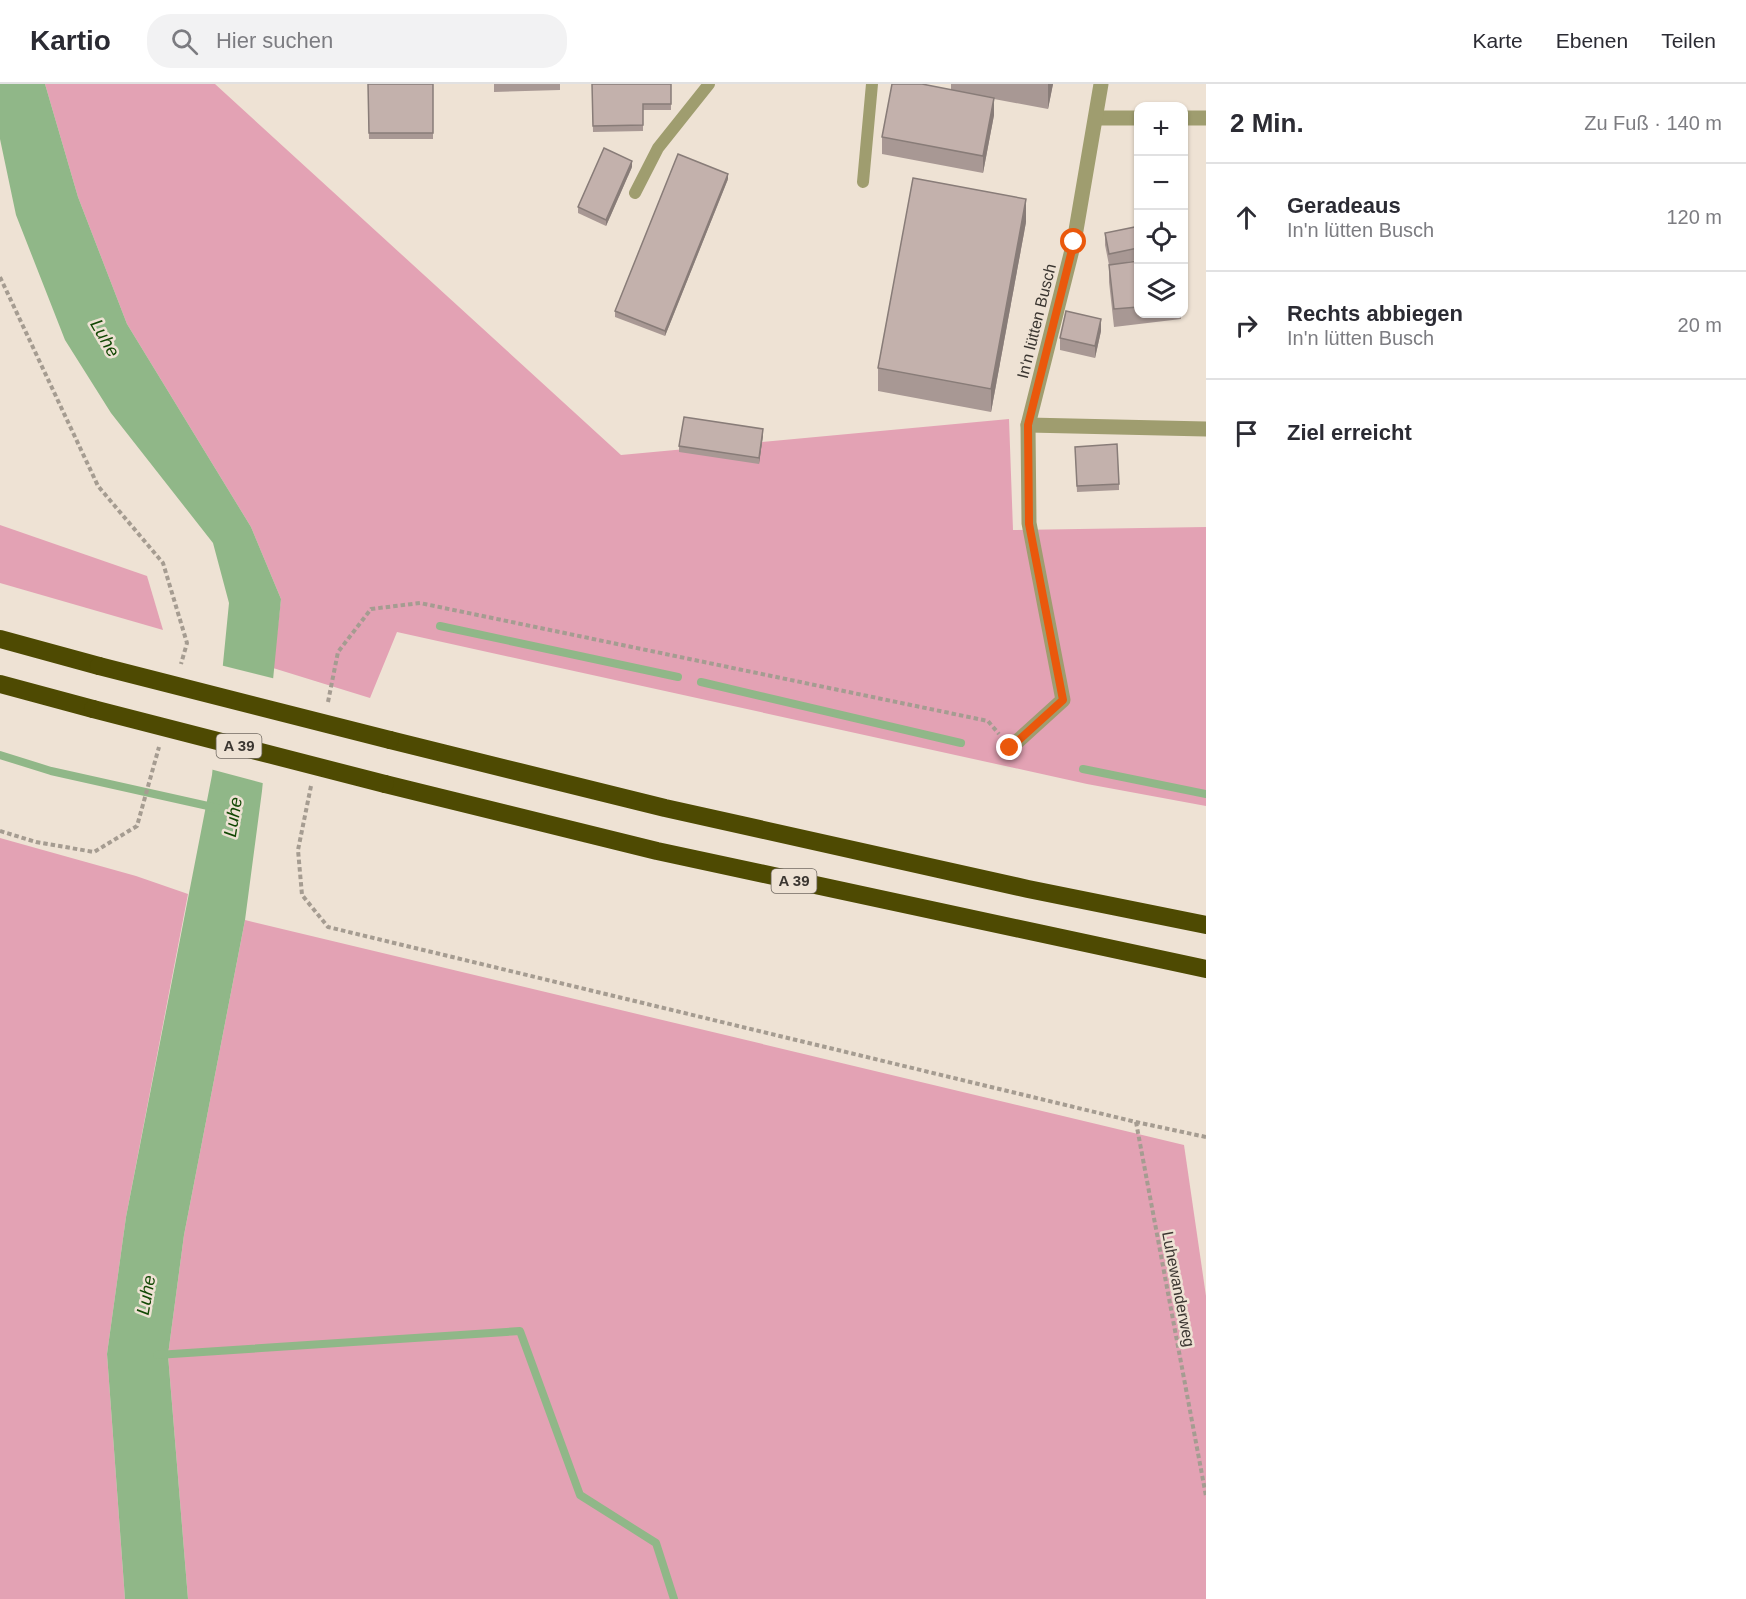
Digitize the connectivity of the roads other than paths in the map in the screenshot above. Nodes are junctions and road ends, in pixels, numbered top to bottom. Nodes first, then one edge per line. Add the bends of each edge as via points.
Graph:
1 (709, 84) edge
2 (872, 84) edge
3 (1101, 84) edge
4 (1096, 118) junction
5 (1134, 118) edge
6 (1188, 118) edge
7 (1206, 118) edge
8 (863, 182) dead end
9 (635, 193) dead end
10 (1028, 425) junction
11 (1206, 429) edge
12 (0, 639) edge
13 (0, 684) edge
14 (1010, 748) dead end
15 (1206, 925) edge
16 (1206, 969) edge

1 - 9 lane via 658,148
2 - 8 lane
3 - 4 street, In'n lütten Busch
4 - 5 street
4 - 10 street, In'n lütten Busch via 1074,242
6 - 7 street
10 - 11 street
10 - 14 street, In'n lütten Busch via 1029,524 1063,700
12 - 15 highway, bridge via 665,808
13 - 16 highway, A 39, bridge via 657,851

